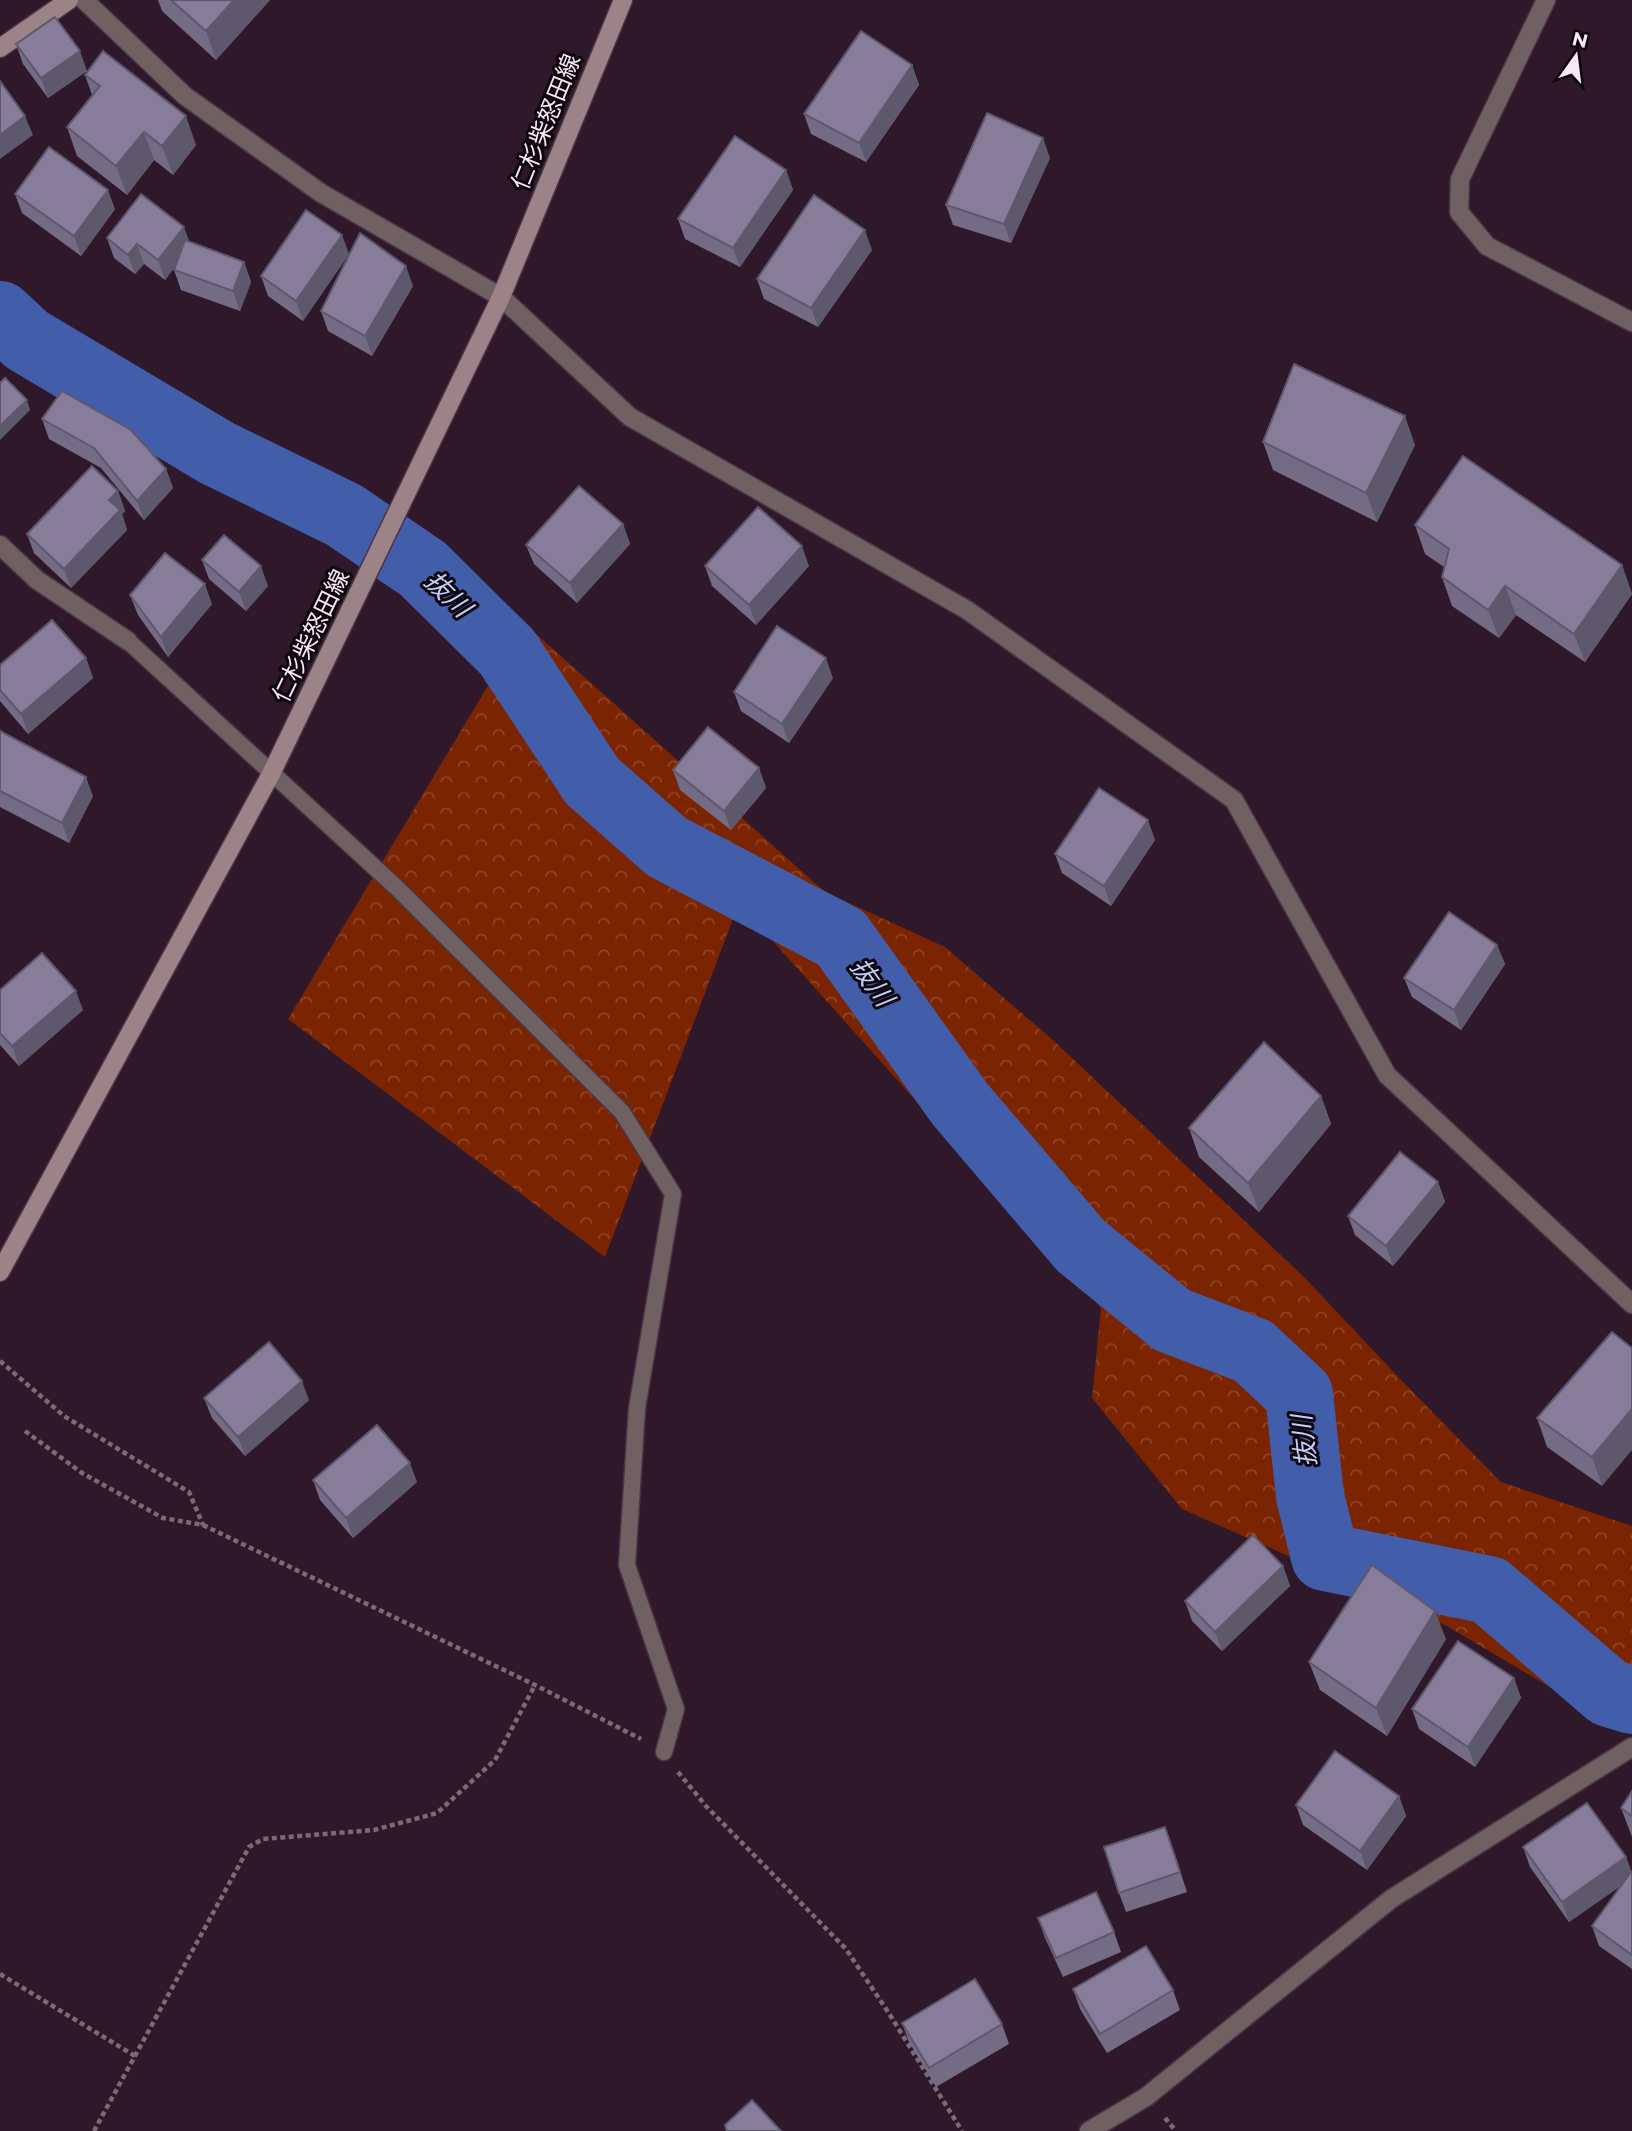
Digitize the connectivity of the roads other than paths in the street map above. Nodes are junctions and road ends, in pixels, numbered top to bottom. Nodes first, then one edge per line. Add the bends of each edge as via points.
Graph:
1 (69, 0) edge
2 (84, 0) edge
3 (623, 0) edge
4 (1546, 0) edge
5 (0, 48) edge
6 (501, 298) junction
7 (1632, 322) edge
8 (0, 545) edge
9 (128, 641) joint
10 (271, 774) junction
11 (0, 1272) edge
12 (1632, 1304) edge
13 (1632, 1747) edge
14 (664, 1752) road end
15 (1088, 2131) edge

1 - 5 main road
2 - 6 street via 185,96 287,169
3 - 6 main road, 仁杉柴怒田線
4 - 7 street via 1460,179 1460,212 1487,246
6 - 10 main road, 仁杉柴怒田線
6 - 12 street via 631,417 967,610 1234,800 1387,1075
8 - 9 street via 37,580
9 - 10 lane
10 - 11 main road, 仁杉柴怒田線
10 - 14 lane via 396,887 622,1112 673,1194 637,1408 627,1565 676,1709
13 - 15 street via 1391,1899 1146,2097

